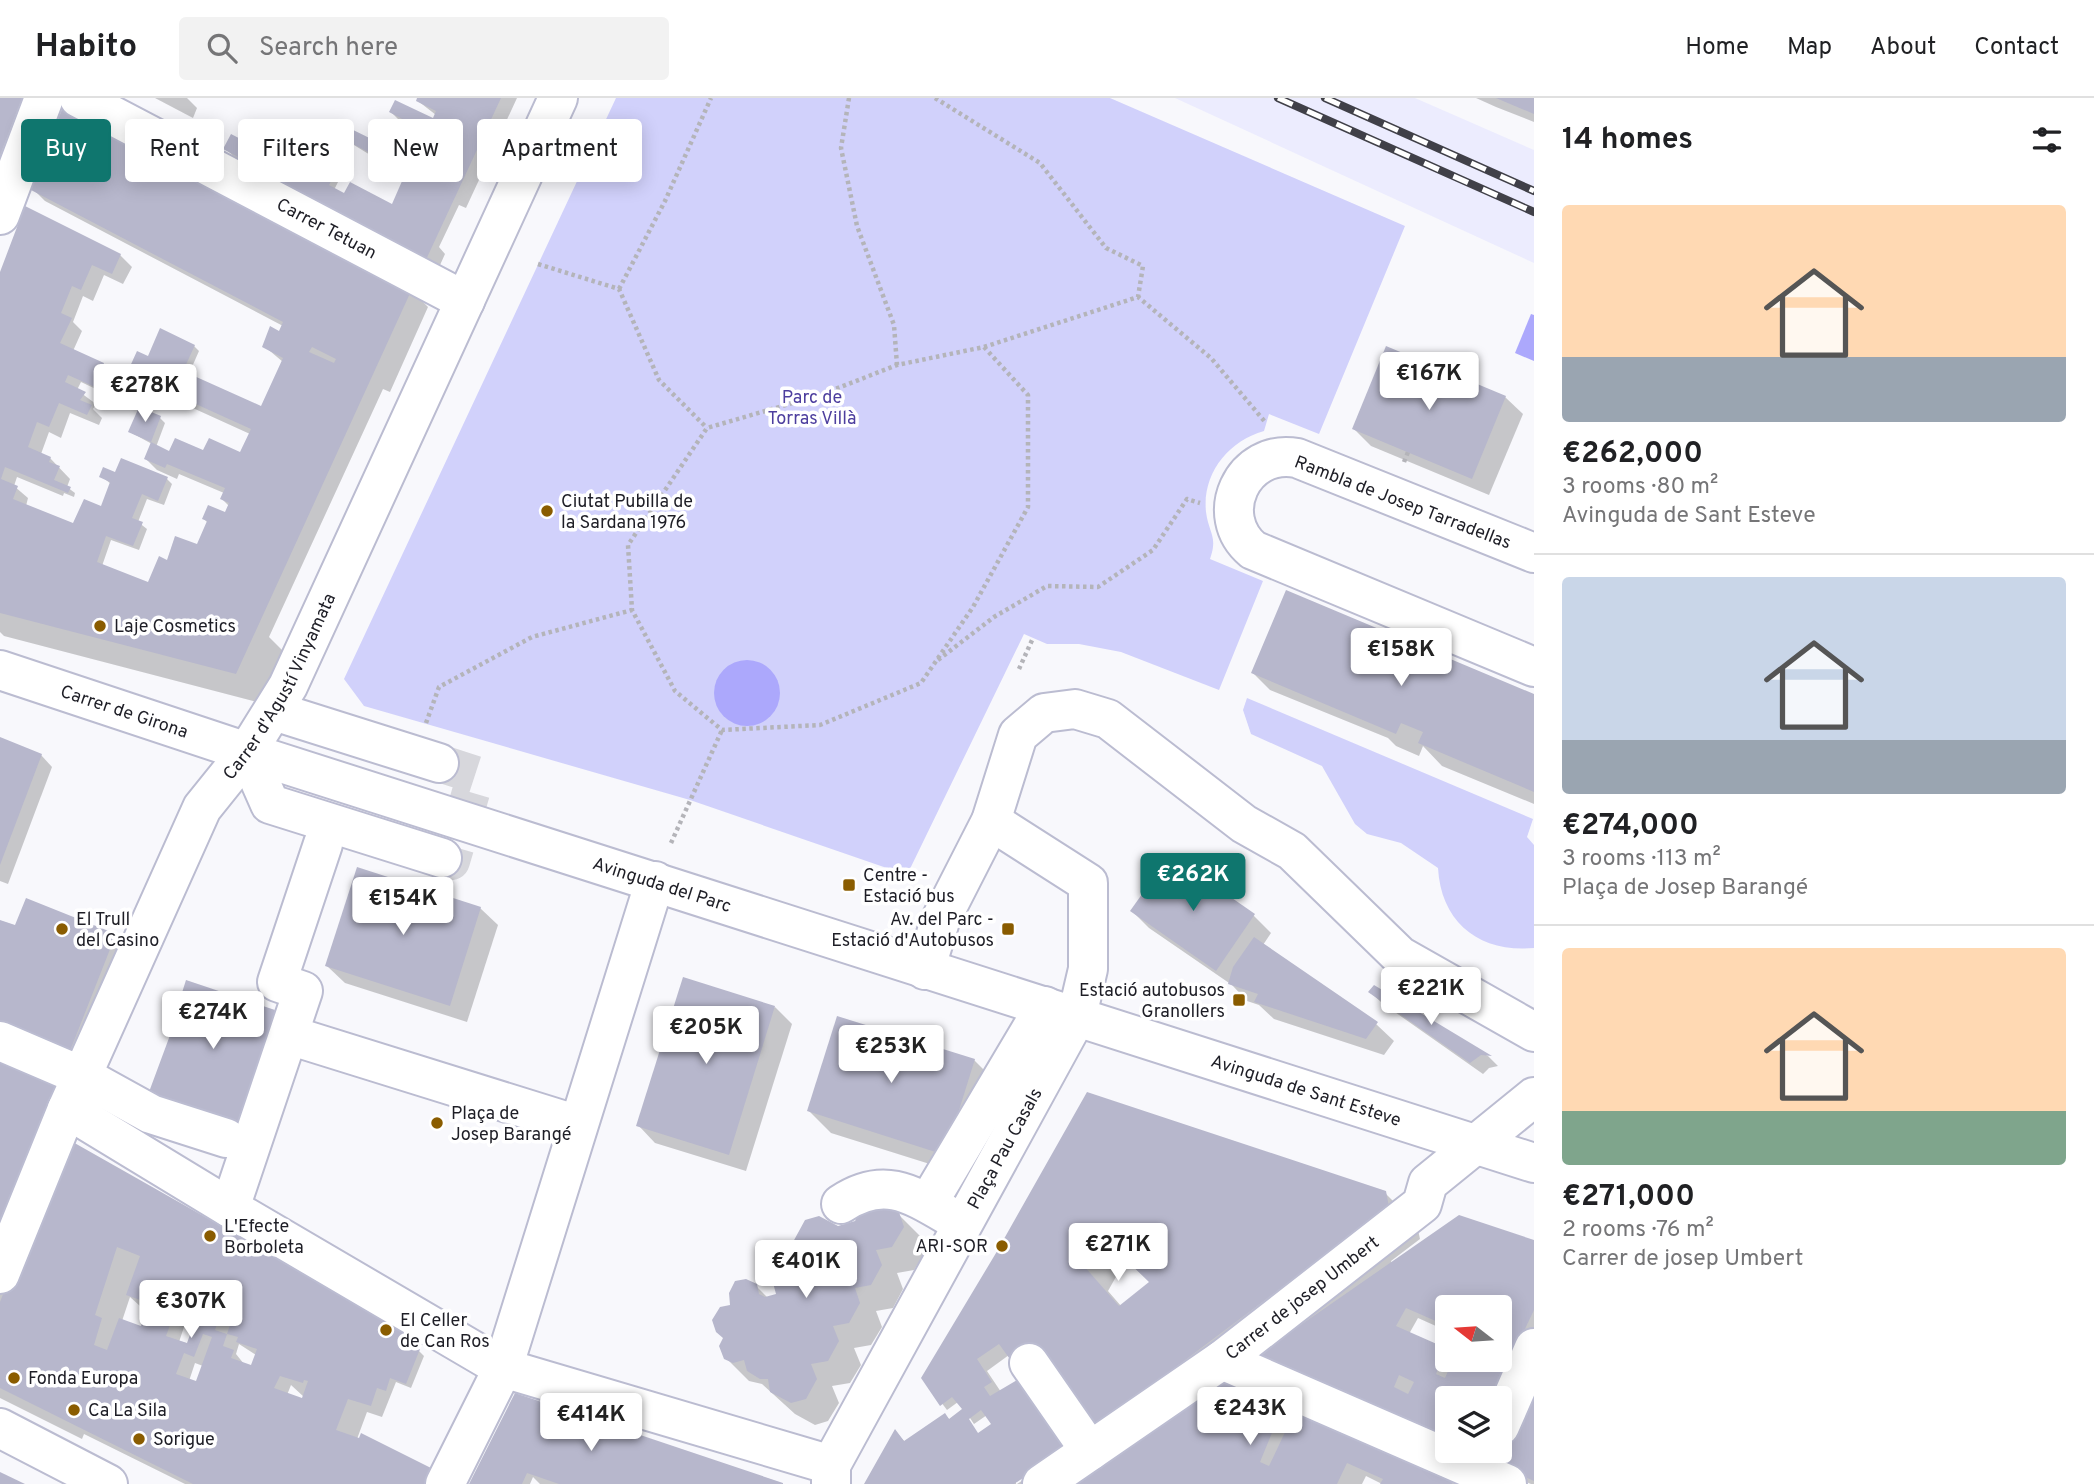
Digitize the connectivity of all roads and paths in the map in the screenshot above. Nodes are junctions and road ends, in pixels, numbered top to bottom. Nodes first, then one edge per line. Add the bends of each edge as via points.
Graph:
1 (44, 98) edge
2 (79, 98) edge
3 (558, 98) edge
4 (711, 98) edge
5 (849, 98) edge
6 (935, 98) edge
7 (0, 215) edge
8 (538, 264) dead end
9 (619, 289) junction
10 (1138, 297) junction
11 (465, 301) junction
12 (984, 347) junction
13 (897, 365) junction
14 (1266, 423) dead end
15 (707, 428) junction
16 (1408, 453) dead end
17 (1404, 462) dead end
18 (1235, 514) junction
19 (1534, 553) edge
20 (632, 610) junction
21 (1033, 638) dead end
22 (935, 662) junction
23 (1534, 667) edge
24 (1019, 668) dead end
25 (0, 670) edge
26 (274, 711) junction
27 (426, 723) dead end
28 (722, 730) junction
29 (247, 752) junction
30 (439, 763) tunnel mouth
31 (991, 821) junction
32 (671, 843) dead end
33 (323, 844) dead end
34 (442, 858) dead end
35 (655, 881) junction
36 (925, 970) junction
37 (1061, 1011) junction
38 (1534, 1032) edge
39 (289, 1035) junction
40 (0, 1041) edge
41 (75, 1093) junction
42 (1534, 1097) edge
43 (578, 1125) junction
44 (226, 1138) dead end
45 (1475, 1144) junction
46 (1534, 1163) edge
47 (928, 1203) junction
48 (841, 1204) dead end
49 (230, 1208) junction
50 (963, 1224) junction
51 (0, 1274) edge
52 (1534, 1348) edge
53 (1222, 1360) junction
54 (1029, 1363) dead end
55 (503, 1368) junction
56 (1512, 1398) edge
57 (0, 1428) edge
58 (1090, 1451) junction
59 (1487, 1473) edge
60 (831, 1474) edge
61 (108, 1484) edge
62 (445, 1484) edge
63 (1042, 1484) edge

1 - 7 street
2 - 11 street, Carrer Tetuan
3 - 11 street, Carrer d'Agustí Vinyamata
4 - 9 path via 666,201
5 - 13 path via 841,148 857,226 894,325
6 - 10 path via 1040,163 1106,248 1143,266
8 - 9 path
9 - 15 path via 659,380
10 - 12 path
10 - 14 path via 1211,358
11 - 26 street, Carrer d'Agustí Vinyamata
12 - 13 path
12 - 22 path via 1028,395 1028,507 973,607
13 - 15 path via 820,395
15 - 20 path via 628,545
16 - 17 path
18 - 19 street, Rambla de Josep Tarradellas via 1246,476 1262,460 1285,456 1308,461
18 - 22 path via 1187,499 1153,550 1098,587 1047,586 994,617
18 - 23 street via 1244,542 1262,555
20 - 27 path via 532,637 439,687
20 - 28 path via 675,691
21 - 24 path
22 - 28 path via 921,683 820,725
25 - 29 street, Carrer de Girona
26 - 29 street, Carrer d'Agustí Vinyamata
26 - 30 street
28 - 32 path
29 - 34 street via 270,804
29 - 35 street, Avinguda del Parc
29 - 41 street, Carrer d'Agustí Vinyamata via 202,808
31 - 36 street via 940,921
31 - 37 street via 1088,883 1088,969
31 - 38 street via 1018,735 1044,713 1074,709 1108,719 1244,824 1292,851 1400,956
33 - 39 street via 277,982 303,991
35 - 36 street, Avinguda del Parc
35 - 43 street
36 - 37 street, Avinguda del Parc
37 - 45 street, Avinguda de Sant Esteve
37 - 47 street
37 - 50 street, Plaça Pau Casals
39 - 43 street
39 - 49 street
40 - 41 street
41 - 44 street
41 - 49 street
41 - 51 street, Carrer d'Agustí Vinyamata
42 - 45 street, Carrer de josep Umbert
43 - 55 street
45 - 46 street, Avinguda de Sant Esteve
45 - 53 street, Carrer de josep Umbert via 1428,1183 1422,1204
47 - 48 street via 897,1190 861,1191
47 - 50 street
49 - 55 street
50 - 60 street, Plaça Pau Casals
52 - 56 street
53 - 58 street, Carrer de josep Umbert
53 - 59 street
54 - 58 street
55 - 60 street, Plaça Pau Casals
55 - 62 street
57 - 61 street
58 - 63 street, Carrer de josep Umbert

